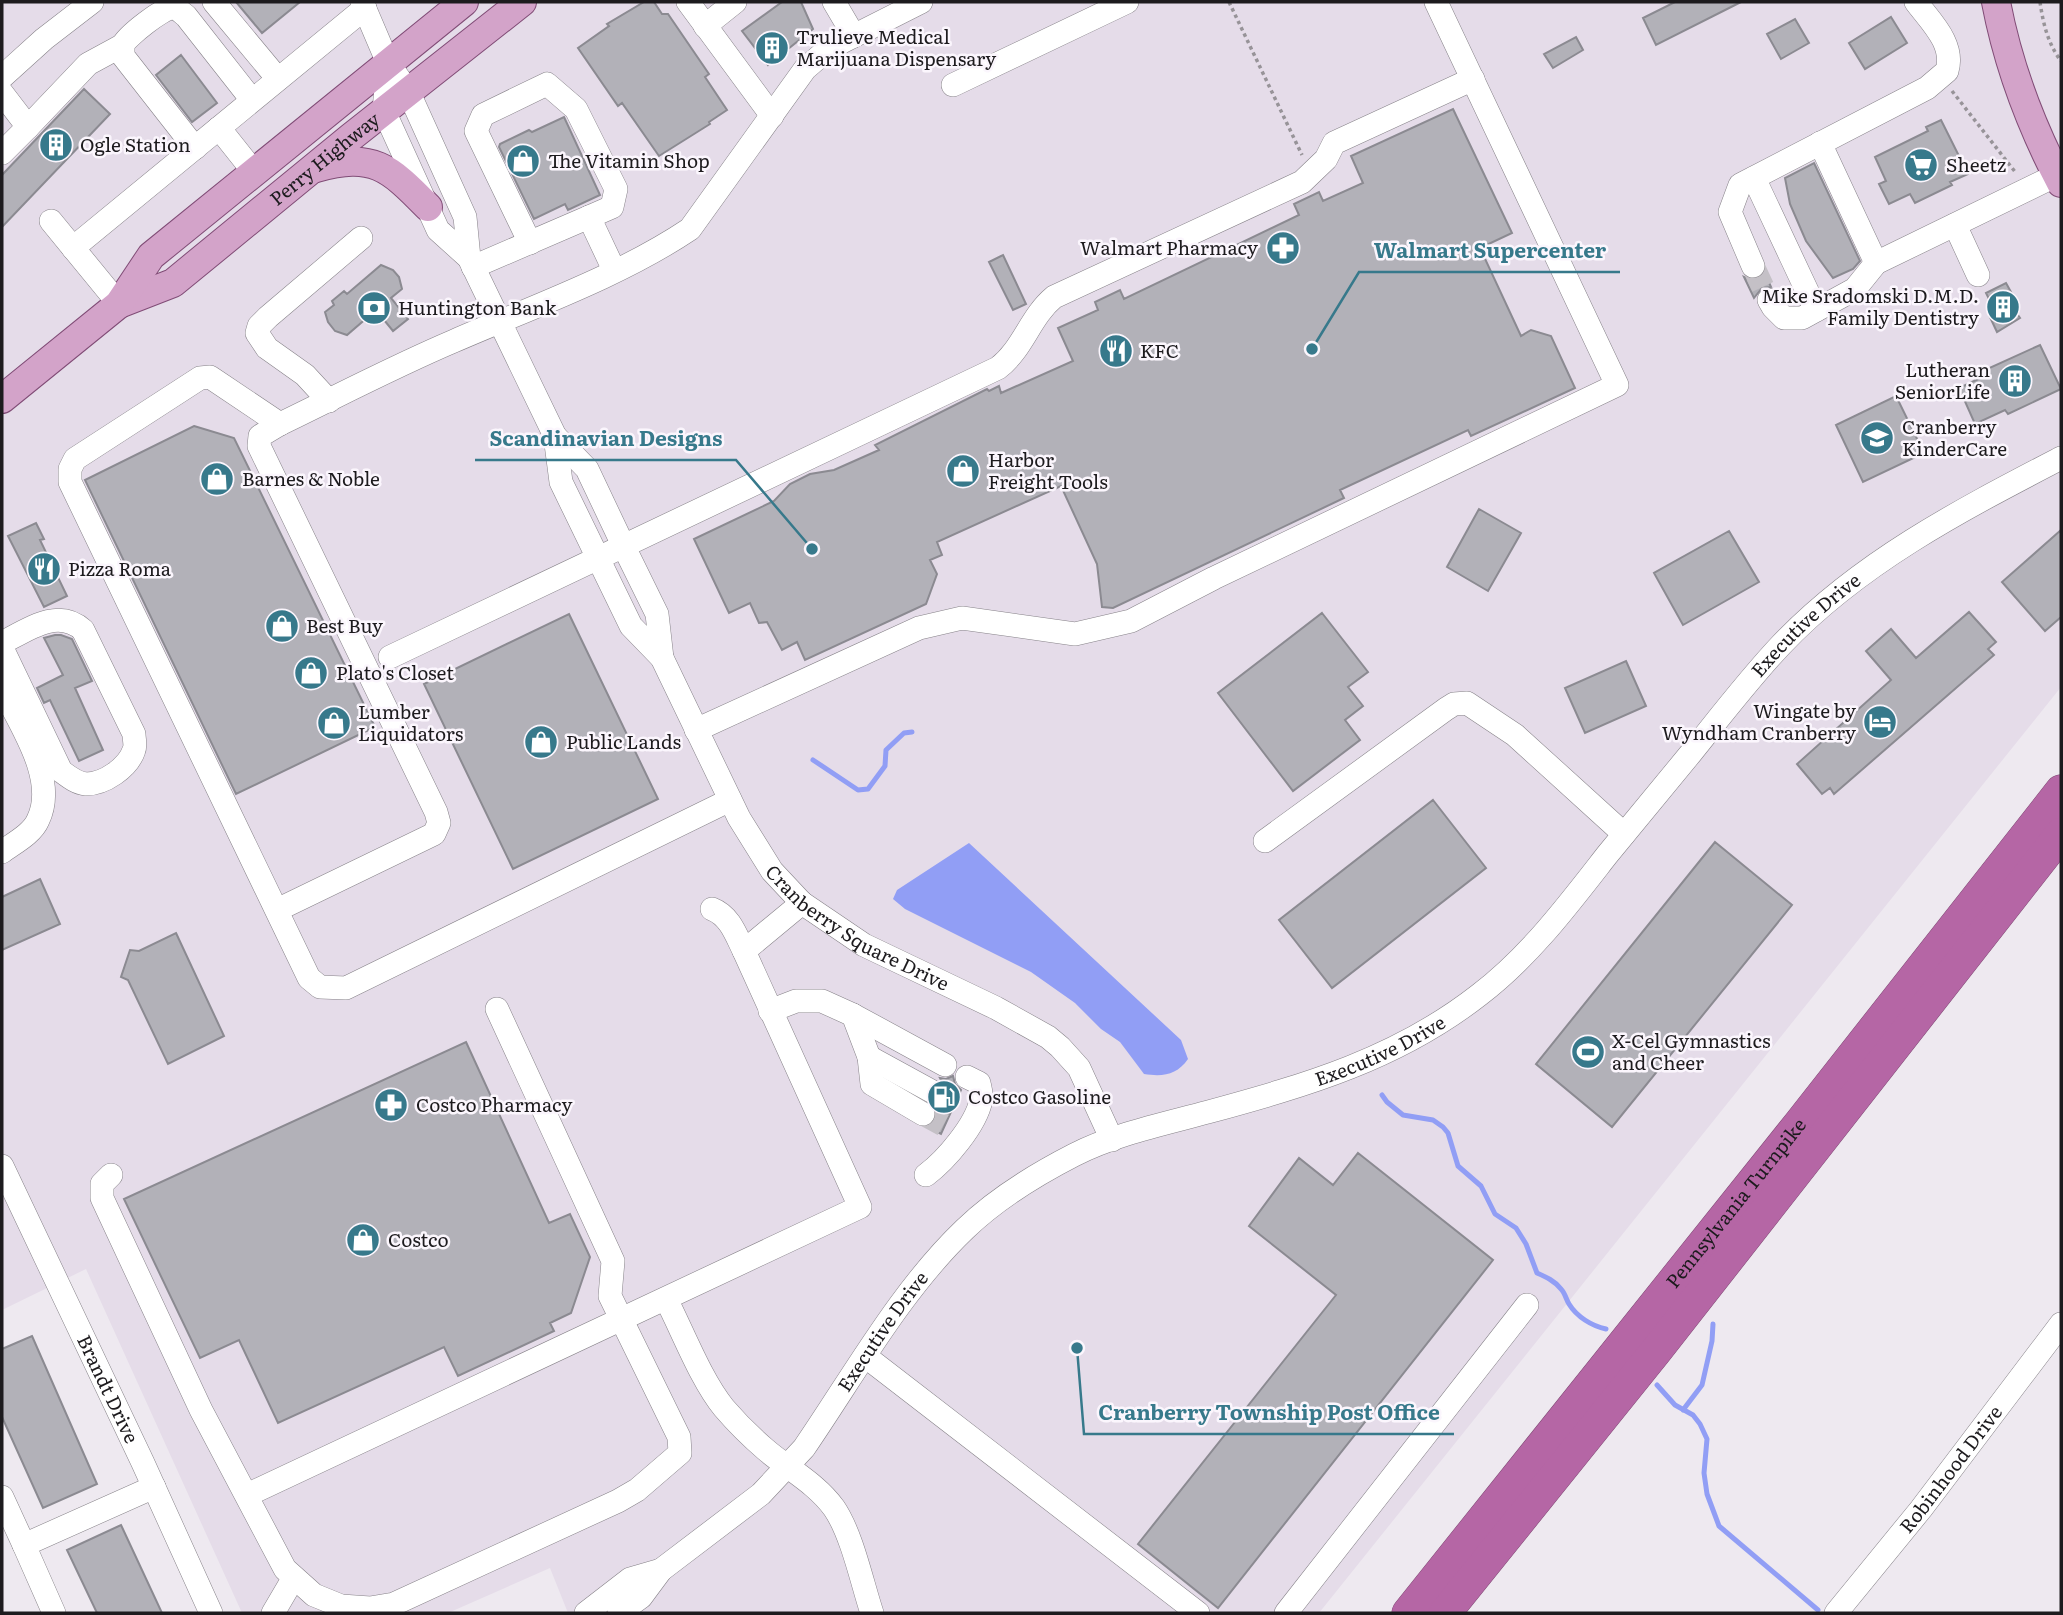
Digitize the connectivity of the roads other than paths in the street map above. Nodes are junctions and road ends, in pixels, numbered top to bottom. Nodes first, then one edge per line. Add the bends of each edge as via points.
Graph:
1 (92, 2) edge
2 (214, 2) edge
3 (464, 2) edge
4 (522, 2) edge
5 (688, 2) edge
6 (735, 2) edge
7 (834, 2) edge
8 (921, 2) edge
9 (1126, 2) edge
10 (1436, 2) edge
11 (1916, 2) edge
12 (1996, 2) edge
13 (363, 5) edge
14 (179, 6) edge
15 (705, 26) junction
16 (854, 36) junction
17 (123, 45) junction
18 (388, 64) junction
19 (2, 77) edge
20 (278, 79) junction
21 (1473, 79) junction
22 (953, 85) dead end
23 (408, 91) junction
24 (2, 93) edge
25 (252, 100) junction
26 (384, 111) junction
27 (772, 116) junction
28 (28, 127) junction
29 (219, 128) junction
30 (1820, 143) junction
31 (195, 148) junction
32 (2, 153) edge
33 (310, 170) junction
34 (254, 172) junction
35 (2060, 177) edge
36 (1747, 181) junction
37 (428, 207) junction
38 (589, 218) junction
39 (51, 222) dead end
40 (1955, 225) junction
41 (1779, 230) junction
42 (1737, 232) junction
43 (361, 238) dead end
44 (530, 243) junction
45 (73, 248) junction
46 (471, 262) junction
47 (1876, 263) junction
48 (1753, 266) tunnel mouth
49 (614, 270) junction
50 (1978, 275) dead end
51 (1769, 300) tunnel mouth
52 (119, 304) junction
53 (1816, 310) junction
54 (500, 322) junction
55 (2, 399) edge
56 (328, 401) junction
57 (280, 424) junction
58 (555, 436) junction
59 (2061, 458) edge
60 (624, 545) junction
61 (598, 557) junction
62 (2, 645) edge
63 (390, 657) dead end
64 (662, 658) junction
65 (2, 688) edge
66 (696, 730) junction
67 (2061, 791) edge
68 (730, 800) junction
69 (1624, 834) junction
70 (2061, 834) edge
71 (1265, 841) dead end
72 (2, 852) edge
73 (802, 903) junction
74 (712, 909) dead end
75 (277, 910) junction
76 (744, 951) junction
77 (497, 1009) dead end
78 (770, 1012) junction
79 (853, 1014) junction
80 (869, 1057) junction
81 (945, 1065) dead end
82 (967, 1077) dead end
83 (933, 1092) tunnel mouth
84 (923, 1114) tunnel mouth
85 (1112, 1140) junction
86 (2, 1166) edge
87 (111, 1175) dead end
88 (926, 1175) dead end
89 (666, 1299) junction
90 (1527, 1305) dead end
91 (622, 1319) junction
92 (2061, 1324) edge
93 (865, 1356) junction
94 (789, 1466) junction
95 (154, 1488) junction
96 (247, 1495) junction
97 (2, 1497) edge
98 (24, 1545) junction
99 (661, 1570) junction
100 (293, 1578) junction
101 (54, 1613) edge
102 (211, 1613) edge
103 (273, 1613) edge
104 (586, 1613) edge
105 (619, 1613) edge
106 (872, 1613) edge
107 (1198, 1613) edge
108 (1286, 1613) edge
109 (1408, 1613) edge
110 (1445, 1613) edge
111 (1836, 1613) edge

1 - 19 street
2 - 20 street
3 - 18 main road, Perry Highway
4 - 23 main road, Perry Highway
5 - 15 street
6 - 15 street
7 - 16 street
8 - 16 street
9 - 22 street
10 - 21 street
11 - 30 street via 1950,56 1947,71 1937,82
12 - 35 main road via 2019,85
13 - 18 street
13 - 20 street
14 - 17 street via 161,13
14 - 25 street
15 - 27 street
16 - 27 street via 828,49 805,69
17 - 28 street via 88,64
17 - 31 street via 129,66
18 - 23 street, Cranberry Square Drive
18 - 26 street, Cranberry Square Drive
18 - 34 main road, Perry Highway
20 - 25 street
21 - 60 street via 1334,143 1311,175 1287,189 1054,297 998,368
21 - 66 street via 1617,385 1131,621 1075,635 962,618 919,628
23 - 26 main road, Perry Highway
23 - 46 street, Cranberry Square Drive via 466,217
24 - 28 street
25 - 29 street
26 - 33 main road, Perry Highway
26 - 37 street, Cranberry Square Drive
27 - 49 street via 690,229
28 - 32 street
29 - 31 street
29 - 34 street
30 - 36 street
30 - 47 street
31 - 45 street
33 - 37 main road via 348,161 369,163 396,176
33 - 52 main road, Perry Highway via 173,283
34 - 52 main road, Perry Highway via 151,256
35 - 40 street
36 - 41 street
36 - 42 street via 1730,212
37 - 46 street, Cranberry Square Drive via 438,230
38 - 44 street
38 - 44 street via 612,207 616,189 576,109 547,84 483,114 476,131
38 - 49 street
39 - 45 street
40 - 47 street
40 - 50 street
41 - 42 street
41 - 53 street
42 - 48 street
43 - 56 street via 268,317 257,333 267,348 305,375
44 - 46 street
45 - 52 street
46 - 54 street, Cranberry Square Drive
47 - 53 street via 1856,289
49 - 54 street
51 - 53 street via 1778,313 1792,320
52 - 55 main road, Perry Highway
54 - 56 street
54 - 58 street, Cranberry Square Drive
56 - 57 street
57 - 75 street via 260,436 259,446 439,823 434,834
57 - 75 street via 210,377 200,378 75,459 70,469 70,482
58 - 60 street, Cranberry Square Drive via 587,469
58 - 61 street, Cranberry Square Drive via 561,482
59 - 69 street, Executive Drive via 1925,532 1872,567 1808,619 1748,682
60 - 61 street
60 - 64 street, Cranberry Square Drive via 657,614
61 - 63 street
61 - 64 street, Cranberry Square Drive via 631,626
62 - 62 street via 44,622 74,622 83,630 134,734 135,749 115,774 85,784 61,772
64 - 66 street, Cranberry Square Drive
65 - 72 street via 36,758 45,800 38,822
66 - 68 street, Cranberry Square Drive
67 - 109 highway, Pennsylvania Turnpike
68 - 73 street, Cranberry Square Drive via 760,854
68 - 75 street via 346,988 320,988 309,978
69 - 71 street via 1515,735 1467,703 1446,709
69 - 85 street, Executive Drive via 1532,948 1482,993 1423,1033 1315,1082
70 - 110 highway, Pennsylvania Turnpike
73 - 76 street
73 - 85 street, Cranberry Square Drive via 864,945 1048,1037 1079,1068
74 - 76 street via 722,912
76 - 78 street
77 - 91 street via 614,1261 610,1296
78 - 79 street via 811,999
78 - 89 street via 860,1207
79 - 80 street
79 - 81 street
80 - 83 street
80 - 84 street via 872,1084
82 - 88 street via 979,1083 982,1098 965,1109 953,1131 952,1152
85 - 93 street, Executive Drive via 1020,1185 968,1226
86 - 95 street, Brandt Drive
87 - 96 street via 102,1184 102,1198 201,1410
89 - 91 street
89 - 94 street via 723,1407 765,1450
90 - 108 street
91 - 96 street
91 - 100 street via 681,1446 676,1458 636,1490 381,1608 341,1606 314,1595
92 - 111 street, Robinhood Drive
93 - 94 street, Executive Drive
93 - 107 street
94 - 99 street, Executive Drive via 761,1494
94 - 106 street via 824,1496 844,1525
95 - 98 street
95 - 102 street, Brandt Drive
96 - 100 street via 274,1551
97 - 98 street
98 - 101 street
99 - 104 street, Executive Drive via 630,1579
99 - 105 street, Executive Drive via 640,1597
100 - 103 street

